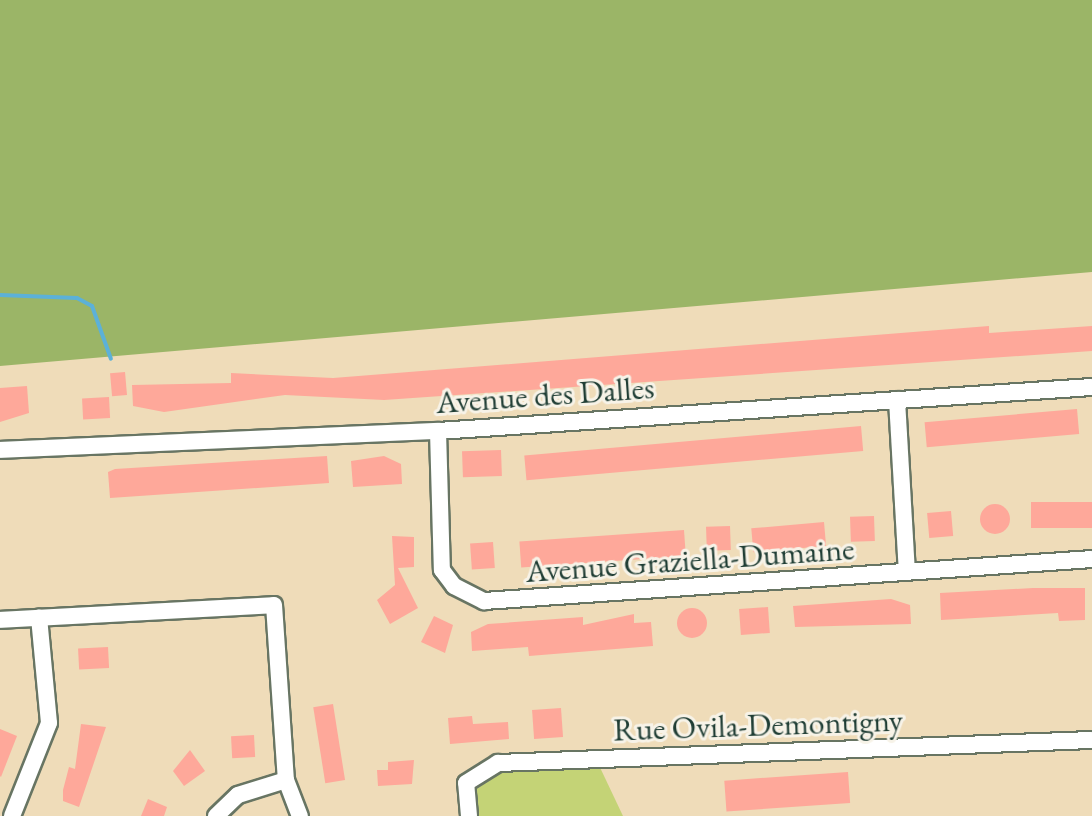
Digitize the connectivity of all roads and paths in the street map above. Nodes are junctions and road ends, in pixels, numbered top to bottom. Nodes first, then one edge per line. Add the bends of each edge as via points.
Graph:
1 (1092, 387) edge
2 (897, 400) junction
3 (438, 431) junction
4 (0, 450) edge
5 (1092, 559) edge
6 (907, 572) junction
7 (39, 617) junction
8 (0, 620) edge
9 (1092, 740) edge
10 (286, 780) junction
11 (12, 816) edge
12 (216, 816) edge
13 (300, 816) edge
14 (469, 816) edge

1 - 2 street, Avenue des Dalles
2 - 3 street, Avenue des Dalles
2 - 6 street
3 - 4 street, Avenue des Dalles
3 - 6 street, Avenue Graziella-Dumaine via 442,570 454,586 484,601
5 - 6 street, Avenue Graziella-Dumaine
7 - 8 street
7 - 10 street via 274,605
7 - 11 street via 49,723
9 - 14 street, Rue Ovila-Demontigny via 498,763 466,783
10 - 12 street via 238,795
10 - 13 street

